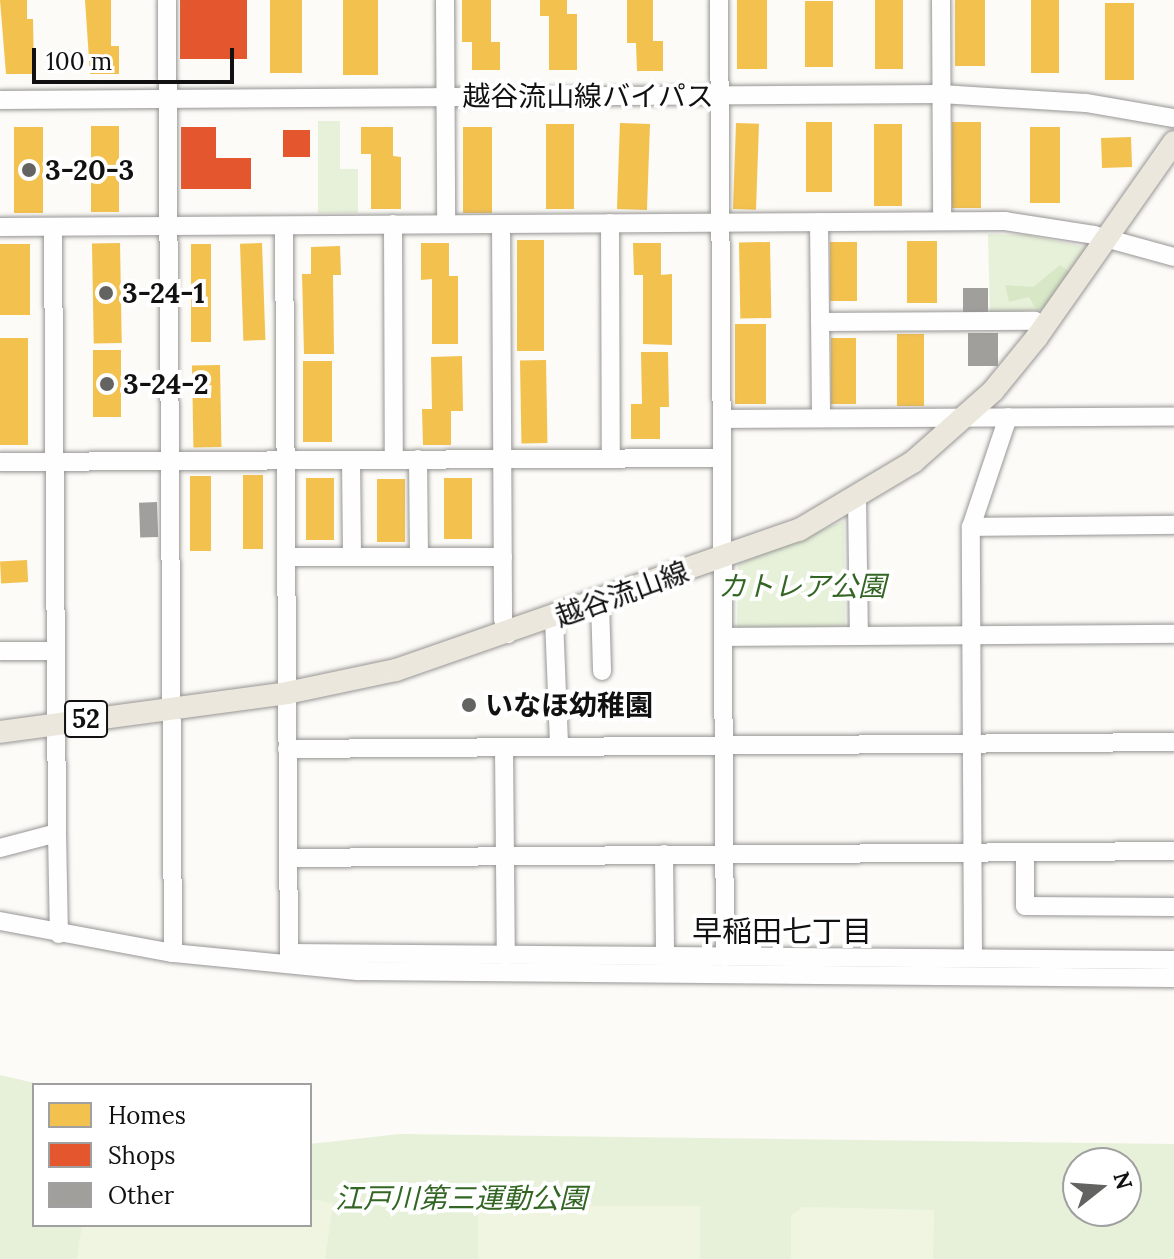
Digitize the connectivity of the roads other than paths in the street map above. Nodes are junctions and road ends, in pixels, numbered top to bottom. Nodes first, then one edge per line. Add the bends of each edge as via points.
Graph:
1 (167, 0) edge
2 (445, 0) edge
3 (719, 0) edge
4 (941, 0) edge
5 (941, 94) junction
6 (720, 96) junction
7 (446, 97) junction
8 (168, 99) junction
9 (0, 100) edge
10 (1174, 118) edge
11 (1174, 142) edge
12 (942, 221) junction
13 (721, 222) junction
14 (819, 222) junction
15 (610, 223) junction
16 (393, 224) junction
17 (446, 224) junction
18 (501, 224) junction
19 (169, 226) junction
20 (284, 226) junction
21 (0, 227) edge
22 (53, 227) junction
23 (1106, 238) junction
24 (1174, 257) edge
25 (820, 322) junction
26 (1044, 326) junction
27 (1008, 417) junction
28 (1174, 417) edge
29 (821, 418) junction
30 (722, 419) junction
31 (964, 419) junction
32 (611, 458) junction
33 (722, 458) junction
34 (418, 459) junction
35 (503, 459) junction
36 (285, 460) junction
37 (351, 460) junction
38 (394, 460) junction
39 (170, 461) junction
40 (0, 462) edge
41 (56, 462) junction
42 (857, 498) junction
43 (1174, 525) edge
44 (971, 527) junction
45 (286, 557) junction
46 (352, 557) junction
47 (419, 557) junction
48 (503, 557) junction
49 (723, 558) junction
50 (600, 602) junction
51 (554, 619) junction
52 (508, 634) junction
53 (1174, 634) edge
54 (859, 636) junction
55 (971, 636) junction
56 (724, 637) junction
57 (0, 651) edge
58 (56, 651) junction
59 (602, 671) dead end
60 (287, 693) junction
61 (172, 708) junction
62 (57, 723) junction
63 (0, 732) edge
64 (1174, 742) edge
65 (972, 743) junction
66 (559, 746) junction
67 (724, 746) junction
68 (504, 747) junction
69 (287, 749) junction
70 (57, 833) junction
71 (0, 848) edge
72 (1174, 851) edge
73 (972, 853) junction
74 (1025, 853) junction
75 (664, 854) junction
76 (725, 855) junction
77 (505, 856) junction
78 (288, 858) junction
79 (1174, 907) edge
80 (0, 921) edge
81 (59, 934) junction
82 (173, 953) junction
83 (506, 956) junction
84 (665, 956) junction
85 (725, 957) junction
86 (973, 958) junction
87 (289, 959) junction
88 (1174, 960) edge
89 (1174, 978) edge

1 - 8 street
2 - 7 street
3 - 6 street
4 - 5 street
5 - 6 street, 越谷流山線バイパス
5 - 10 street, 越谷流山線バイパス via 1086,103
5 - 12 street
6 - 7 street, 越谷流山線バイパス
6 - 13 street
7 - 8 street, 越谷流山線バイパス
7 - 17 street
8 - 9 street, 越谷流山線バイパス
8 - 19 street
11 - 23 main road, 越谷流山線 / 52
12 - 14 street
12 - 23 street via 1005,221
13 - 14 street
13 - 15 street
13 - 30 street
14 - 25 street
15 - 18 street
15 - 32 street
16 - 17 street
16 - 20 street
16 - 38 street
17 - 18 street
18 - 35 street
19 - 20 street
19 - 22 street
19 - 39 street
20 - 36 street
21 - 22 street
22 - 41 street
23 - 24 street
23 - 26 main road, 越谷流山線 / 52
25 - 26 street via 1035,321
25 - 29 street
26 - 31 main road, 越谷流山線 / 52 via 1016,365
27 - 28 street
27 - 31 street
27 - 44 street
29 - 30 street
29 - 31 street
30 - 33 street
31 - 42 main road, 越谷流山線 / 52
32 - 33 street
32 - 35 street
33 - 49 street
34 - 35 street
34 - 38 street
34 - 47 street
35 - 48 street
36 - 37 street
36 - 39 street
36 - 45 street
37 - 38 street
37 - 46 street
39 - 41 street
39 - 61 street
40 - 41 street
41 - 58 street
42 - 49 main road, 越谷流山線 / 52 via 799,530
42 - 54 street
43 - 44 street
44 - 55 street
45 - 46 street
45 - 60 street
46 - 47 street
47 - 48 street
48 - 52 street
49 - 50 main road, 越谷流山線 / 52
49 - 56 street
50 - 51 main road, 越谷流山線 / 52
50 - 59 street
51 - 52 main road, 越谷流山線 / 52
51 - 66 street
52 - 60 main road, 越谷流山線 / 52 via 396,670
53 - 55 street
54 - 55 street
54 - 56 street
55 - 65 street
56 - 67 street
57 - 58 street
58 - 62 street
60 - 61 main road, 越谷流山線 / 52
60 - 69 street
61 - 62 main road, 越谷流山線 / 52
61 - 82 street
62 - 63 main road, 越谷流山線 / 52
62 - 70 street
64 - 65 street
65 - 67 street
65 - 73 street
66 - 67 street
66 - 68 street
67 - 76 street
68 - 69 street
68 - 77 street
69 - 78 street
70 - 71 street
70 - 81 street
72 - 74 street
73 - 74 street
73 - 76 street
73 - 86 street
74 - 79 street via 1025,906
75 - 76 street
75 - 77 street
75 - 84 street
76 - 85 street
77 - 78 street
77 - 83 street
78 - 87 street
80 - 81 street
81 - 82 street
82 - 87 street
83 - 84 street
83 - 87 street
84 - 85 street
85 - 86 street
86 - 88 street
87 - 89 street via 471,973

